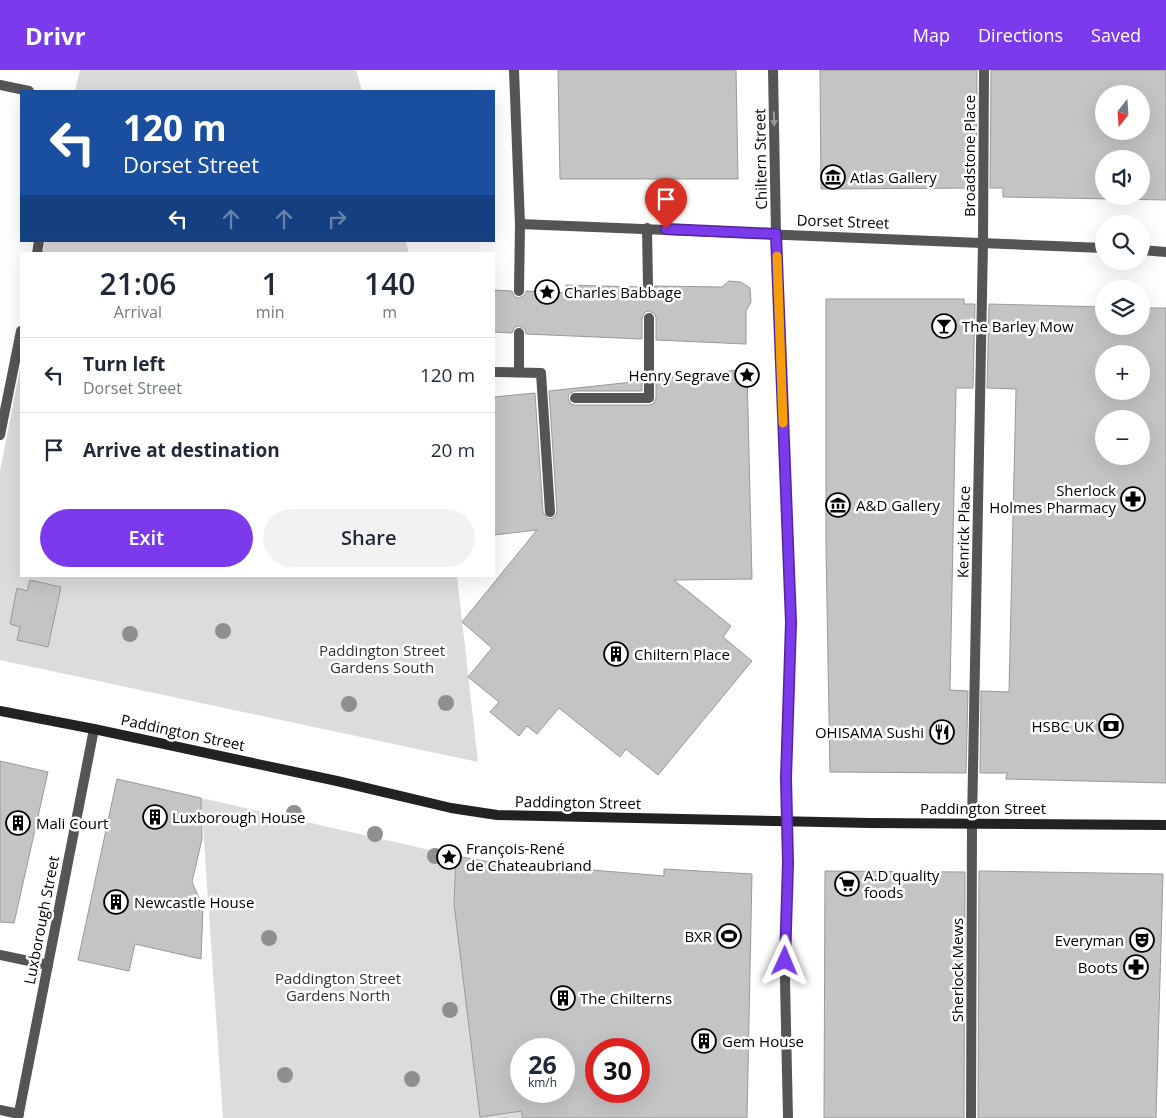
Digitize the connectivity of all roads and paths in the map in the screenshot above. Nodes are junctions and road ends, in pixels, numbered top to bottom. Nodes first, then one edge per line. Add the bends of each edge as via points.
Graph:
1 (514, 70) edge
2 (773, 70) edge
3 (984, 70) edge
4 (0, 85) edge
5 (24, 90) edge
6 (520, 224) junction
7 (647, 228) junction
8 (776, 234) junction
9 (983, 242) junction
10 (1095, 248) edge
11 (1150, 251) edge
12 (1166, 252) edge
13 (648, 286) dead end
14 (519, 291) dead end
15 (648, 318) dead end
16 (518, 333) dead end
17 (20, 334) edge
18 (495, 372) edge
19 (519, 372) junction
20 (4, 395) edge
21 (575, 398) dead end
22 (0, 435) edge
23 (550, 512) dead end
24 (0, 710) edge
25 (94, 729) junction
26 (787, 821) junction
27 (972, 823) junction
28 (1166, 825) edge
29 (0, 954) edge
30 (48, 965) junction
31 (0, 1110) edge
32 (18, 1116) edge
33 (788, 1118) edge
34 (971, 1118) edge

1 - 6 street
2 -> 8 street, Chiltern Street
3 - 9 street, Broadstone Place
4 - 5 street
6 - 7 street, Dorset Street
6 - 14 street
7 - 8 street, Dorset Street
7 - 13 street
8 - 9 street, Dorset Street
8 - 26 street, Chiltern Street via 791,622
9 - 10 street, Dorset Street
9 - 27 street, Kenrick Place
11 - 12 street
15 - 21 street via 649,398
16 - 19 street
17 - 20 street
18 - 19 street
19 - 23 street via 541,373
20 - 22 street
24 - 25 main road, Paddington Street
25 - 26 main road, Paddington Street via 451,808 497,815
25 - 30 street, Luxborough Street
26 - 27 main road, Paddington Street
26 - 33 street, Chiltern Street via 784,981
27 - 28 main road, Paddington Street
27 - 34 street, Sherlock Mews
29 - 30 street
30 - 32 street, Luxborough Street
31 - 32 street

